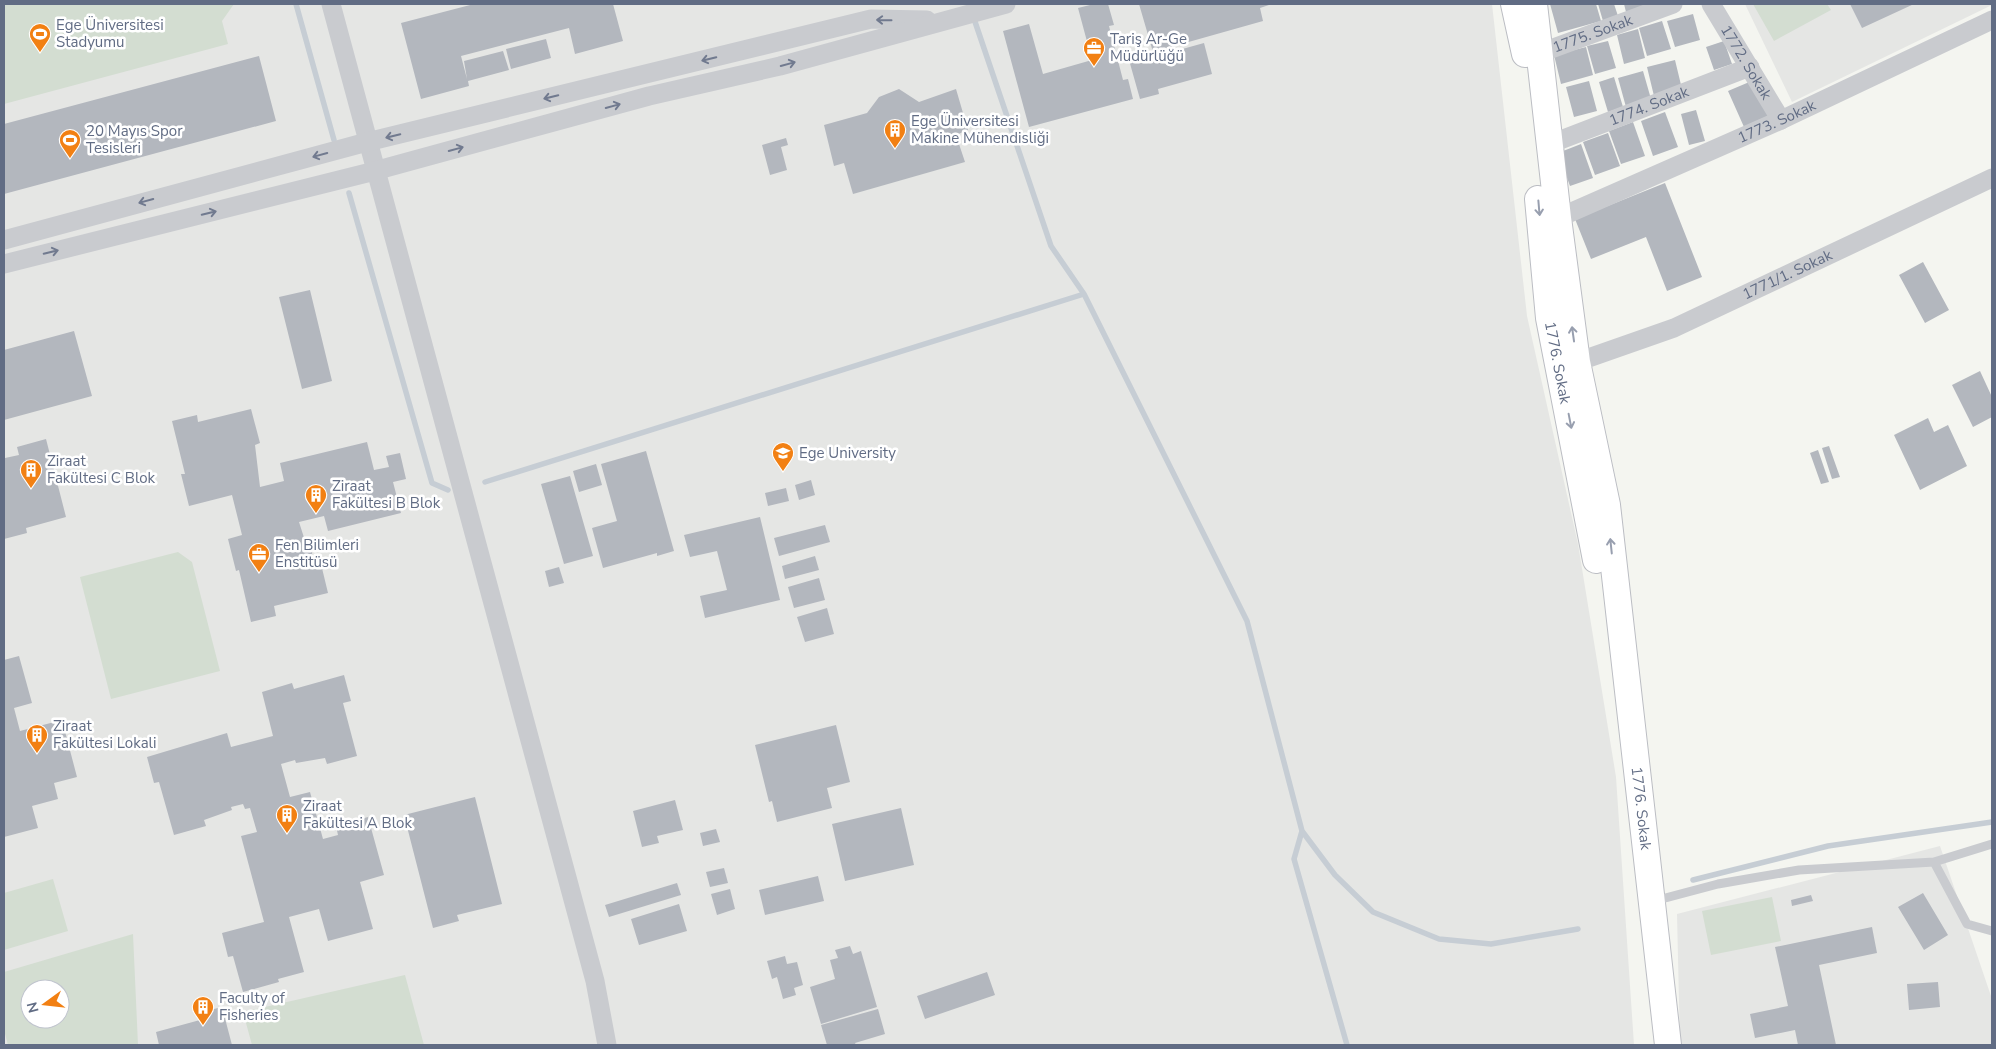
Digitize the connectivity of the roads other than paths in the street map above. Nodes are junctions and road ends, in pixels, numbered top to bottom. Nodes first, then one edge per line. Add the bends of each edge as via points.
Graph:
1 (331, 4) edge
2 (1006, 4) edge
3 (1514, 4) edge
4 (1534, 4) edge
5 (1674, 4) edge
6 (1710, 4) edge
7 (963, 17) junction
8 (1992, 20) edge
9 (746, 50) junction
10 (1540, 53) junction
11 (1750, 67) junction
12 (751, 72) junction
13 (643, 75) junction
14 (649, 96) junction
15 (1781, 120) junction
16 (367, 142) junction
17 (1550, 144) junction
18 (375, 171) junction
19 (1992, 178) edge
20 (1558, 218) junction
21 (4, 240) edge
22 (4, 264) edge
23 (1577, 362) junction
24 (1625, 718) junction
25 (1992, 844) edge
26 (1934, 862) junction
27 (1652, 902) junction
28 (1992, 931) edge
29 (604, 1018) junction
30 (608, 1045) edge
31 (612, 1045) edge
32 (1668, 1045) edge

1 - 16 street
2 - 7 street
3 -> 24 street, 1776. Sokak via 1524,52 1549,318
4 - 10 street, 1776. Sokak
5 - 10 street, 1775. Sokak
6 - 11 street, 1772. Sokak
7 -> 9 street via 871,19
12 -> 7 street
8 - 15 street, 1773. Sokak
9 - 12 street
9 -> 13 street
10 - 17 street, 1776. Sokak
11 - 15 street, 1772. Sokak
11 - 17 street, 1774. Sokak
12 - 14 street
13 - 14 street
13 -> 16 street
18 -> 14 street
15 - 20 street, 1773. Sokak
16 - 18 street
16 -> 21 street
17 - 20 street, 1776. Sokak
22 -> 18 street
18 - 29 street via 498,615
19 - 23 street, 1771/1. Sokak via 1674,328
23 -> 20 street, 1776. Sokak
24 -> 23 street, 1776. Sokak via 1607,505
24 - 27 street, 1776. Sokak
25 - 26 lane
26 - 27 lane via 1799,870 1718,884
26 - 28 lane via 1967,924
27 - 32 street, 1776. Sokak
29 - 30 street
29 - 31 street

